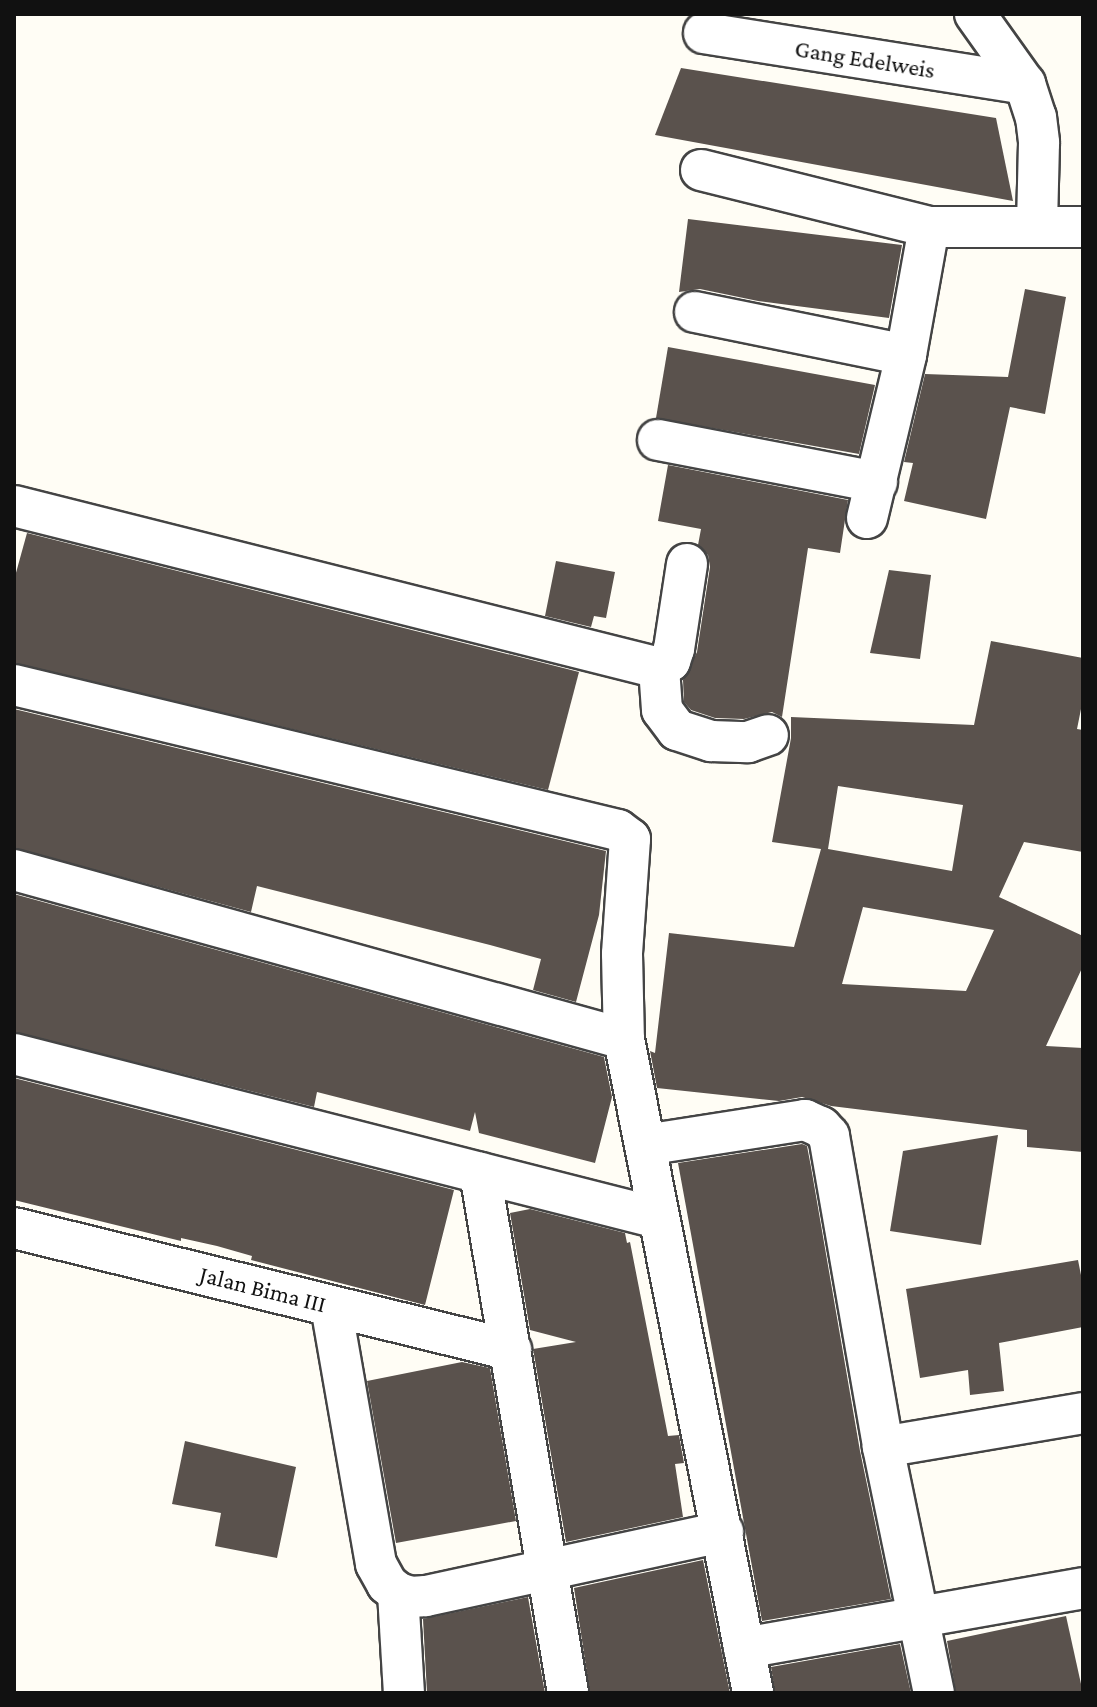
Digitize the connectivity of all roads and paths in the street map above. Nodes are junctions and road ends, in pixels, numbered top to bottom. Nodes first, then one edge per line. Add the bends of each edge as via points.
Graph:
1 (975, 14) edge
2 (704, 33) dead end
3 (1025, 84) junction
4 (701, 170) dead end
5 (1037, 225) junction
6 (929, 227) junction
7 (1083, 227) edge
8 (695, 312) dead end
9 (906, 355) junction
10 (658, 440) dead end
11 (14, 506) edge
12 (687, 564) dead end
13 (659, 668) junction
14 (14, 685) edge
15 (768, 735) dead end
16 (14, 870) edge
17 (624, 1039) junction
18 (14, 1054) edge
19 (645, 1145) junction
20 (480, 1173) junction
21 (658, 1218) junction
22 (14, 1228) edge
23 (331, 1306) junction
24 (511, 1350) junction
25 (1083, 1413) edge
26 (883, 1447) junction
27 (723, 1532) junction
28 (550, 1568) junction
29 (1083, 1588) edge
30 (398, 1593) junction
31 (918, 1616) junction
32 (744, 1648) junction
33 (404, 1693) edge
34 (568, 1693) edge
35 (753, 1693) edge
36 (934, 1693) edge

1 - 3 street
2 - 3 street, Gang Edelweis
3 - 5 street via 1039,143
4 - 6 street
5 - 6 street
5 - 7 street
6 - 9 street
8 - 9 street
9 - 10 street via 872,500
11 - 13 street
12 - 13 street via 674,649 670,661
13 - 15 street via 662,710 677,730 711,741 748,742
14 - 17 street via 618,830 630,844 622,954
16 - 17 street
17 - 19 street
18 - 20 street
19 - 21 street
19 - 26 street via 805,1120 829,1136
20 - 21 street
20 - 24 street
21 - 27 street
22 - 23 street, Jalan Bima III
23 - 24 street, Jalan Bima III
23 - 30 street via 376,1564
24 - 28 street
25 - 26 street
26 - 31 street
27 - 28 street
27 - 32 street
28 - 30 street via 426,1596
28 - 34 street
29 - 31 street
30 - 33 street
31 - 32 street
31 - 36 street
32 - 35 street

